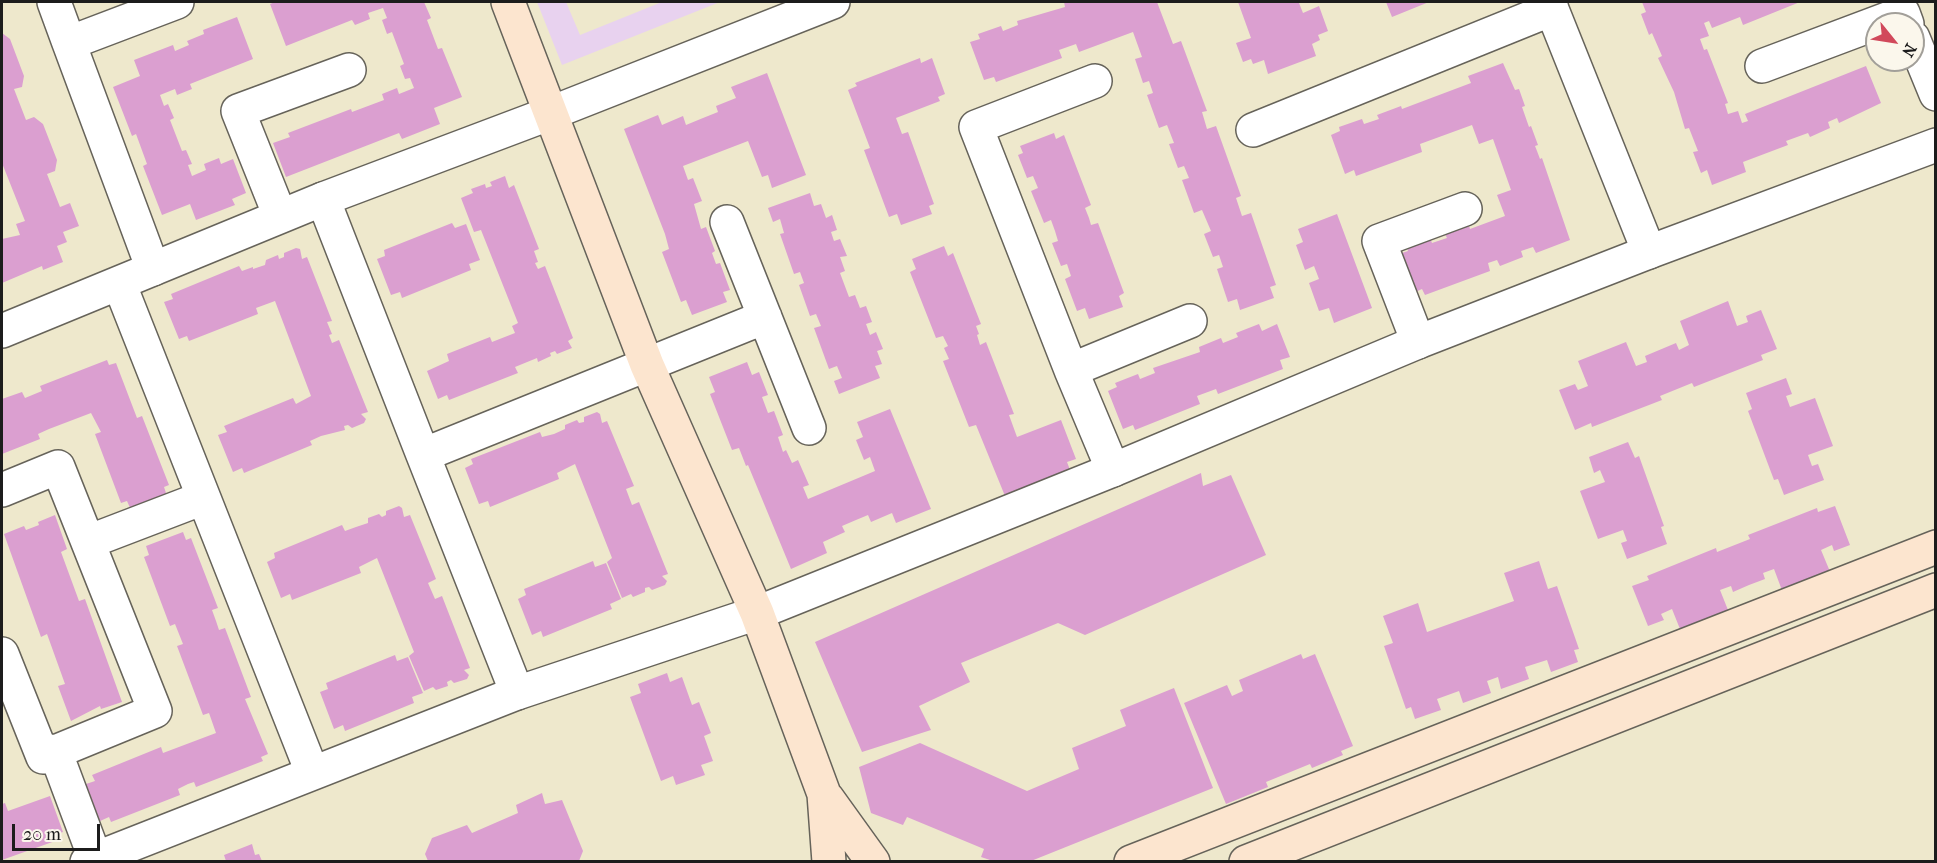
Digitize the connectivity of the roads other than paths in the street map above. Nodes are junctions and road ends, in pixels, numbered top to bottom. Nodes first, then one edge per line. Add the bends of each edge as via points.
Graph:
1 (54, 2) edge
2 (177, 2) edge
3 (508, 2) edge
4 (833, 2) edge
5 (1550, 5) edge
6 (1865, 28) edge
7 (69, 43) junction
8 (1762, 66) dead end
9 (1925, 69) edge
10 (349, 70) dead end
11 (1095, 81) dead end
12 (1935, 94) edge
13 (551, 113) junction
14 (1253, 130) dead end
15 (1935, 145) edge
16 (323, 199) junction
17 (1465, 208) dead end
18 (280, 216) junction
19 (727, 222) dead end
20 (1649, 252) junction
21 (153, 269) junction
22 (125, 298) dead end
23 (765, 317) junction
24 (1190, 321) dead end
25 (2, 331) edge
26 (1418, 342) junction
27 (647, 365) junction
28 (1071, 370) junction
29 (809, 428) dead end
30 (423, 455) junction
31 (1113, 470) junction
32 (2, 490) edge
33 (203, 498) junction
34 (88, 542) junction
35 (1935, 547) edge
36 (1935, 590) edge
37 (756, 613) junction
38 (2, 654) edge
39 (517, 693) junction
40 (55, 751) junction
41 (312, 772) junction
42 (824, 794) junction
43 (91, 860) edge
44 (829, 861) edge
45 (873, 861) edge
46 (1131, 861) edge
47 (1246, 861) edge

1 - 7 street
2 - 7 street
3 - 13 main road
4 - 13 street
5 - 14 street
5 - 20 street
6 - 8 street
7 - 21 street
9 - 12 street
10 - 18 street via 238,111
11 - 28 street via 976,127
13 - 16 street
13 - 27 main road
15 - 20 street
16 - 18 street
16 - 30 street
17 - 26 street via 1379,241
18 - 21 street
19 - 23 street
20 - 26 street
21 - 25 street
22 - 33 street
23 - 27 street
23 - 29 street
24 - 28 street
26 - 31 street
27 - 30 street
27 - 37 main road
28 - 31 street
30 - 39 street
31 - 37 street
32 - 34 street via 58,467
33 - 34 street
33 - 41 street
34 - 40 street via 155,711
35 - 46 main road
36 - 47 main road
37 - 39 street
37 - 42 main road
38 - 40 street via 42,757
39 - 41 street
40 - 43 street
41 - 43 street
42 - 44 main road
42 - 45 main road

